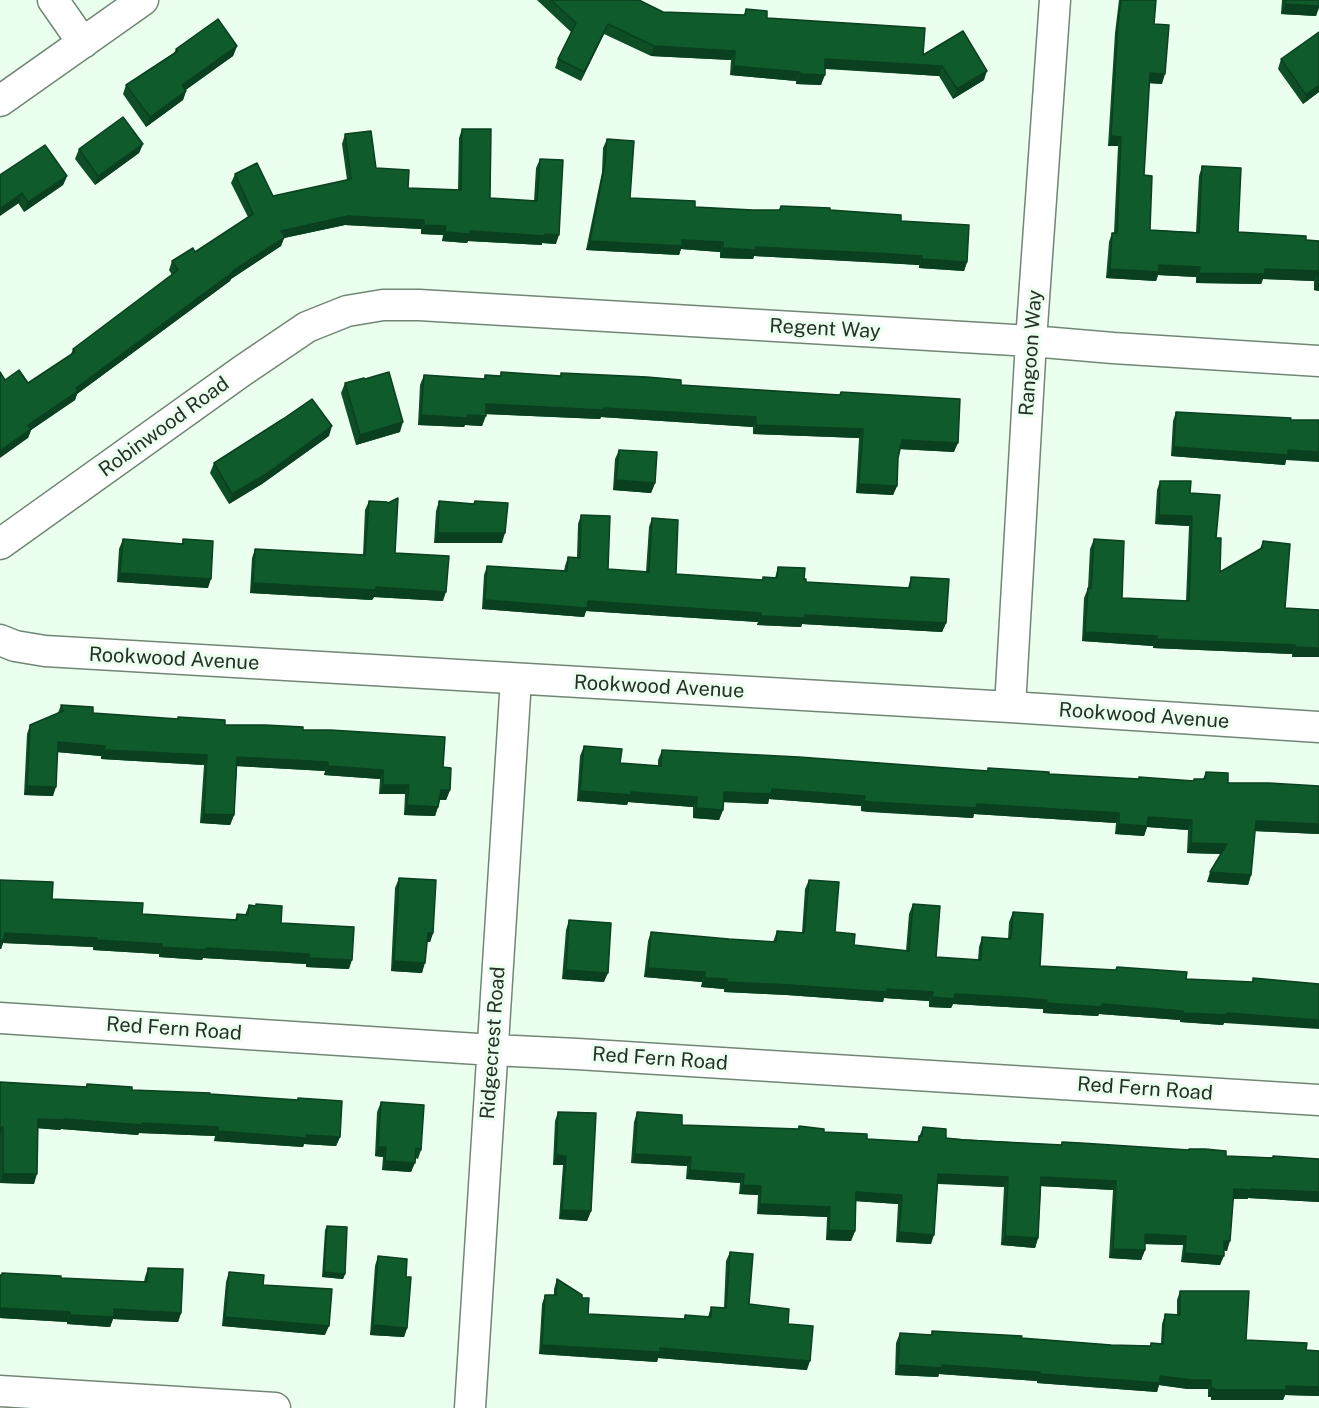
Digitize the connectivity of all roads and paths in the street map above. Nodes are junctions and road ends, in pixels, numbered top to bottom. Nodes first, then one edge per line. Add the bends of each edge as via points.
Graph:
1 (53, 0) edge
2 (142, 0) edge
3 (1055, 0) edge
4 (83, 42) junction
5 (0, 101) edge
6 (332, 317) joint
7 (1031, 341) junction
8 (1319, 361) edge
9 (0, 544) edge
10 (0, 640) edge
11 (516, 678) junction
12 (1010, 707) junction
13 (1319, 727) edge
14 (0, 1018) edge
15 (493, 1050) junction
16 (1319, 1100) edge
17 (0, 1391) edge
18 (275, 1408) edge
19 (470, 1408) edge

1 - 4 street
2 - 4 street
3 - 7 street, Rangoon Way
4 - 5 street
6 - 7 street, Regent Way via 383,305 419,305
6 - 9 street, Robinwood Road via 289,339
7 - 8 street, Regent Way
7 - 12 street, Rangoon Way
10 - 11 street, Rookwood Avenue via 45,651
11 - 12 street, Rookwood Avenue
11 - 15 street, Ridgecrest Road
12 - 13 street, Rookwood Avenue
14 - 15 street, Red Fern Road
15 - 16 street, Red Fern Road
15 - 19 street, Ridgecrest Road
17 - 18 street

